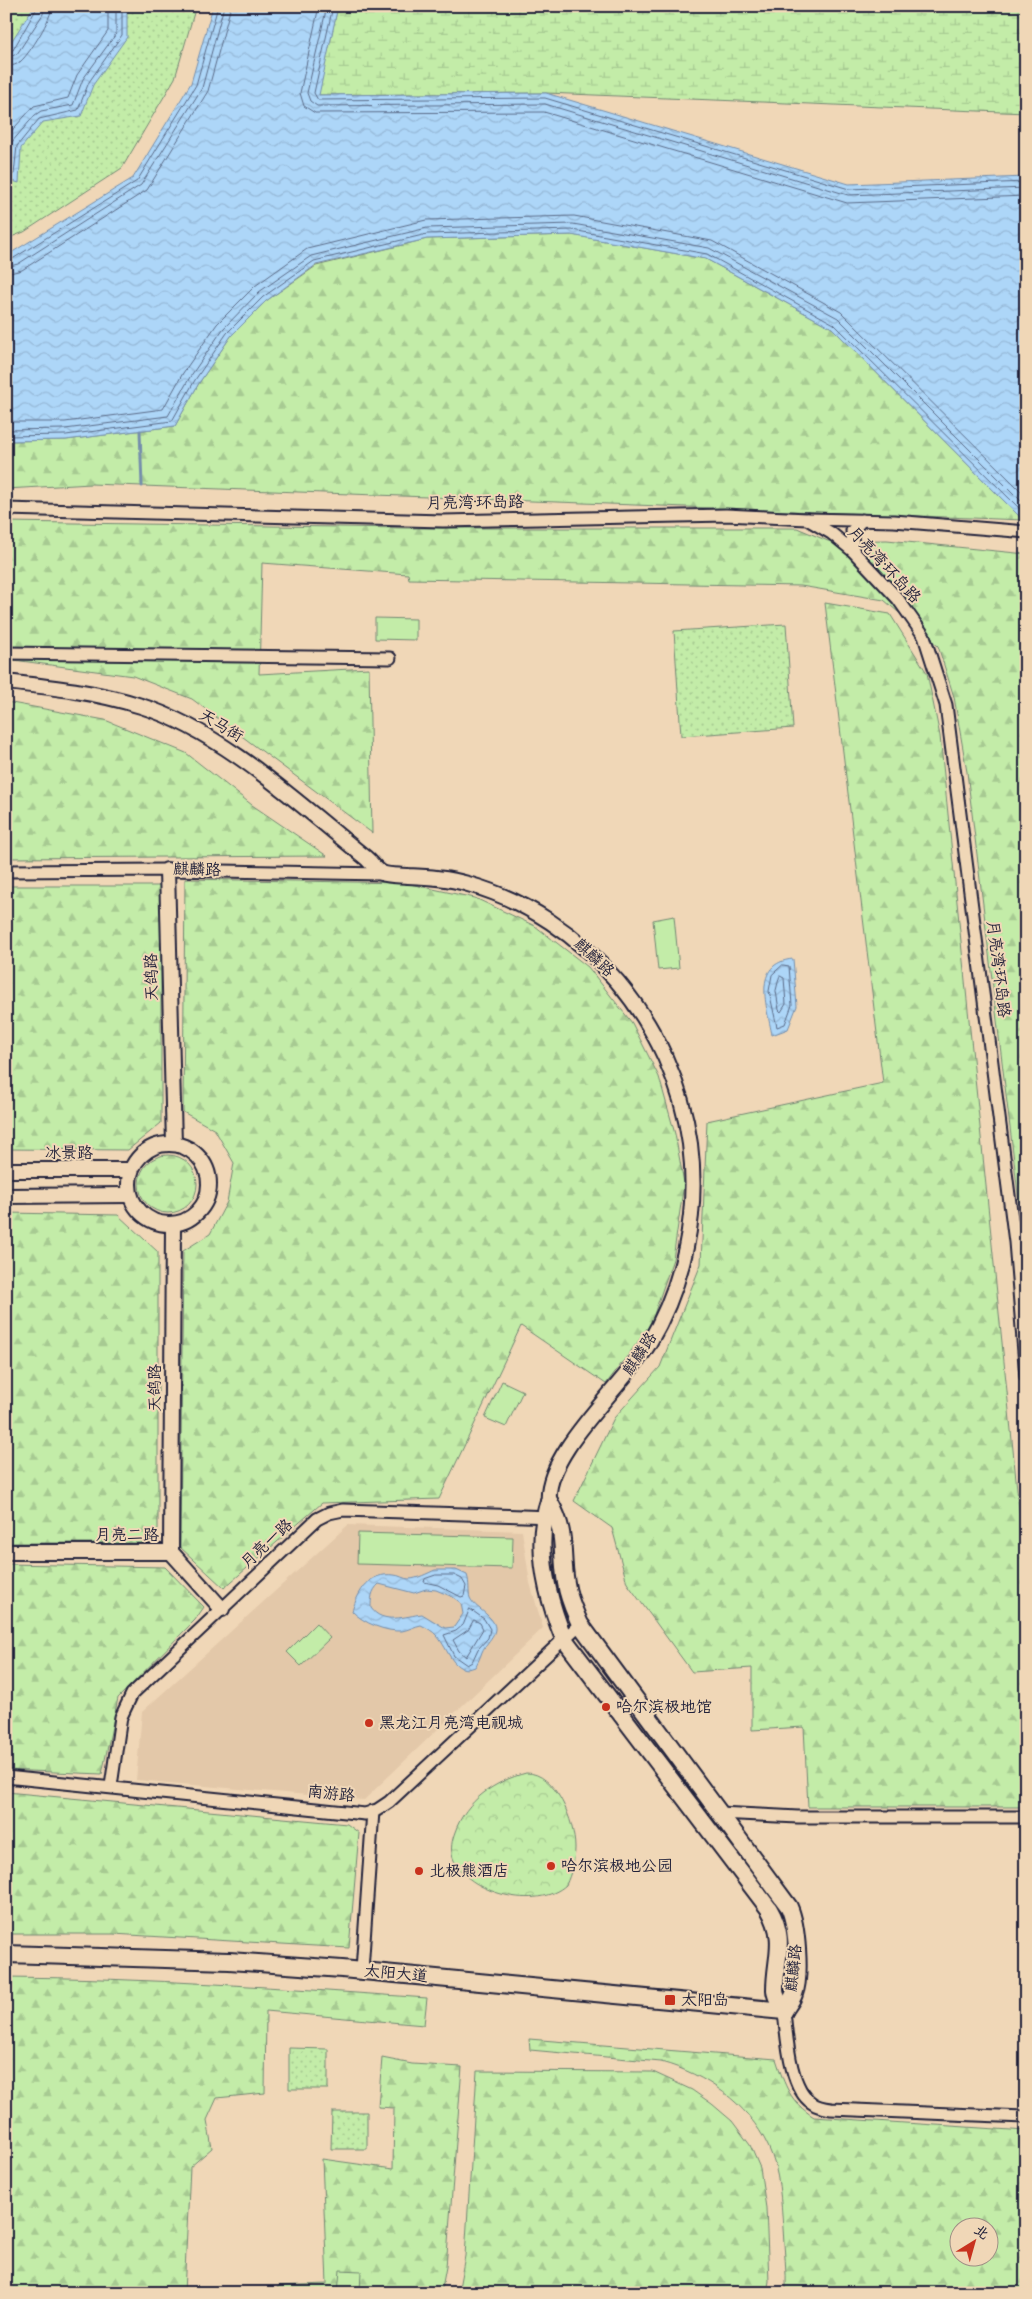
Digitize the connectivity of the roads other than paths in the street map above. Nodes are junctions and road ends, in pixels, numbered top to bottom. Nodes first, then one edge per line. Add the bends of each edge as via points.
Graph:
1 (6, 509) edge
2 (807, 519) junction
3 (862, 520) junction
4 (1026, 532) edge
5 (853, 551) junction
6 (6, 653) edge
7 (390, 658) dead end
8 (6, 682) edge
9 (166, 870) junction
10 (6, 871) edge
11 (382, 874) junction
12 (174, 1144) junction
13 (6, 1170) edge
14 (131, 1170) junction
15 (130, 1195) junction
16 (6, 1196) edge
17 (173, 1225) junction
18 (1026, 1377) edge
19 (551, 1511) junction
20 (6, 1552) edge
21 (171, 1552) junction
22 (222, 1609) junction
23 (580, 1624) junction
24 (564, 1639) junction
25 (6, 1776) edge
26 (112, 1786) junction
27 (373, 1811) junction
28 (719, 1813) junction
29 (1026, 1817) edge
30 (6, 1954) edge
31 (362, 1970) junction
32 (784, 2012) junction
33 (1026, 2118) edge

1 - 2 street, 月亮湾·环岛路 via 443,521 726,515
2 - 3 street
2 - 5 street, 月亮湾·环岛路
3 - 4 street
3 - 5 street via 852,531
5 - 18 street, 月亮湾·环岛路 via 898,599 924,636 946,705 1013,1222
6 - 7 street
8 - 11 street, 天马街 via 93,694 141,706 176,720 236,755
9 - 10 street, 麒麟路
9 - 11 street, 麒麟路
9 - 12 street, 天鸽路
11 - 19 street, 麒麟路 via 449,879 488,890 525,907 562,930 602,964 634,1001 658,1041 680,1102 688,1135 693,1183 679,1275 647,1346 621,1383 572,1440 549,1496
12 - 14 street via 148,1150
12 - 17 street via 186,1148 201,1160 209,1178 209,1191 196,1214
13 - 14 street, 冰景路
14 - 15 street via 128,1182
15 - 16 street
15 - 17 street via 134,1206 146,1218
17 - 21 street, 天鸽路
19 - 22 street, 月亮一路 via 343,1510 329,1513 317,1519
19 - 23 main road, 麒麟路 via 564,1540 568,1594
19 - 24 main road, 麒麟路 via 543,1539 546,1572 554,1614
20 - 21 street, 月亮二路
21 - 22 street, 月亮二路
22 - 26 street, 月亮一路 via 140,1686 126,1705 121,1717
23 - 24 street, 南游路
23 - 28 main road, 麒麟路
24 - 27 street, 南游路 via 389,1802
24 - 32 main road, 麒麟路 via 769,1909 780,1938 775,1991
25 - 26 street, 南游路
26 - 27 street, 南游路 via 360,1813
27 - 31 street
28 - 29 street via 798,1817
28 - 32 main road, 麒麟路 via 794,1918 797,1938 795,1993
30 - 31 main road, 太阳大道 via 229,1960
31 - 32 main road, 太阳大道
32 - 33 street via 796,2078 804,2096 812,2104 831,2109

